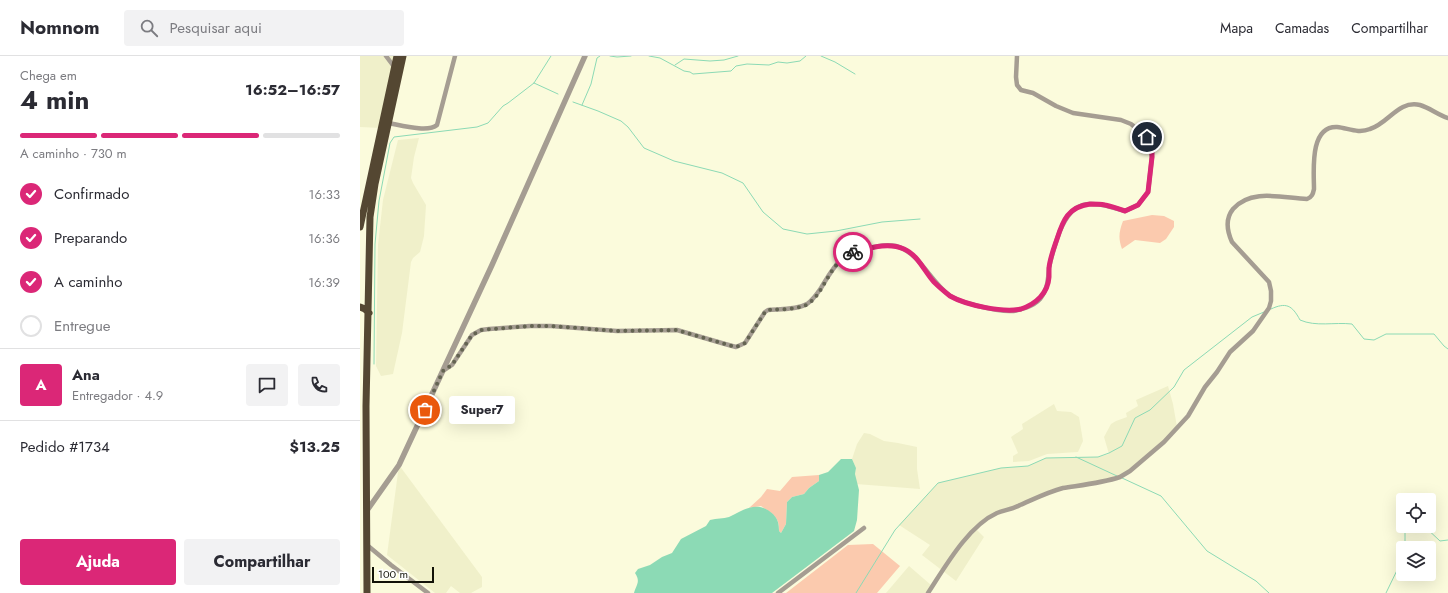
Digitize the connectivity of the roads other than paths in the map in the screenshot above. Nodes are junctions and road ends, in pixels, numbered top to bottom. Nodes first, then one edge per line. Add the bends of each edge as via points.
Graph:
1 (386, 56) edge
2 (397, 56) edge
3 (403, 56) edge
4 (455, 56) edge
5 (585, 56) edge
6 (1017, 56) edge
7 (394, 68) junction
8 (1448, 118) edge
9 (388, 123) junction
10 (360, 227) edge
11 (360, 307) edge
12 (369, 313) junction
13 (443, 371) junction
14 (368, 509) junction
15 (864, 528) dead end
16 (367, 545) junction
17 (368, 593) edge
18 (428, 593) edge
19 (778, 593) edge
20 (928, 593) edge

1 - 7 street
2 - 7 highway
3 - 9 highway
4 - 9 street via 437,125 427,129
5 - 13 street
6 - 13 street via 1016,77 1021,90 1033,93 1073,113 1106,117 1131,124 1147,137 1152,151 1148,192 1138,205 1125,211 1104,204 1094,204 1071,211 1064,220 1055,247 1047,287 1040,299 1032,304 1011,311 962,301 950,296 934,281 914,255 896,246 880,246 844,256 815,296 806,304 765,312 745,343 740,346 677,330 617,331 551,326 496,328 481,330 472,335 452,365
7 - 10 highway
8 - 20 street via 1422,106 1407,104 1368,130 1334,127 1329,129 1320,135 1314,152 1314,189 1310,198 1253,197 1238,204 1230,213 1228,234 1232,242 1269,282 1271,301 1261,321 1230,352 1188,416 1164,442 1125,474 1050,492 997,513 983,522 967,537
9 - 12 highway via 371,211
11 - 12 highway
12 - 14 highway via 366,406
13 - 14 street via 399,465
14 - 16 highway
15 - 19 street
16 - 17 highway
16 - 18 street

